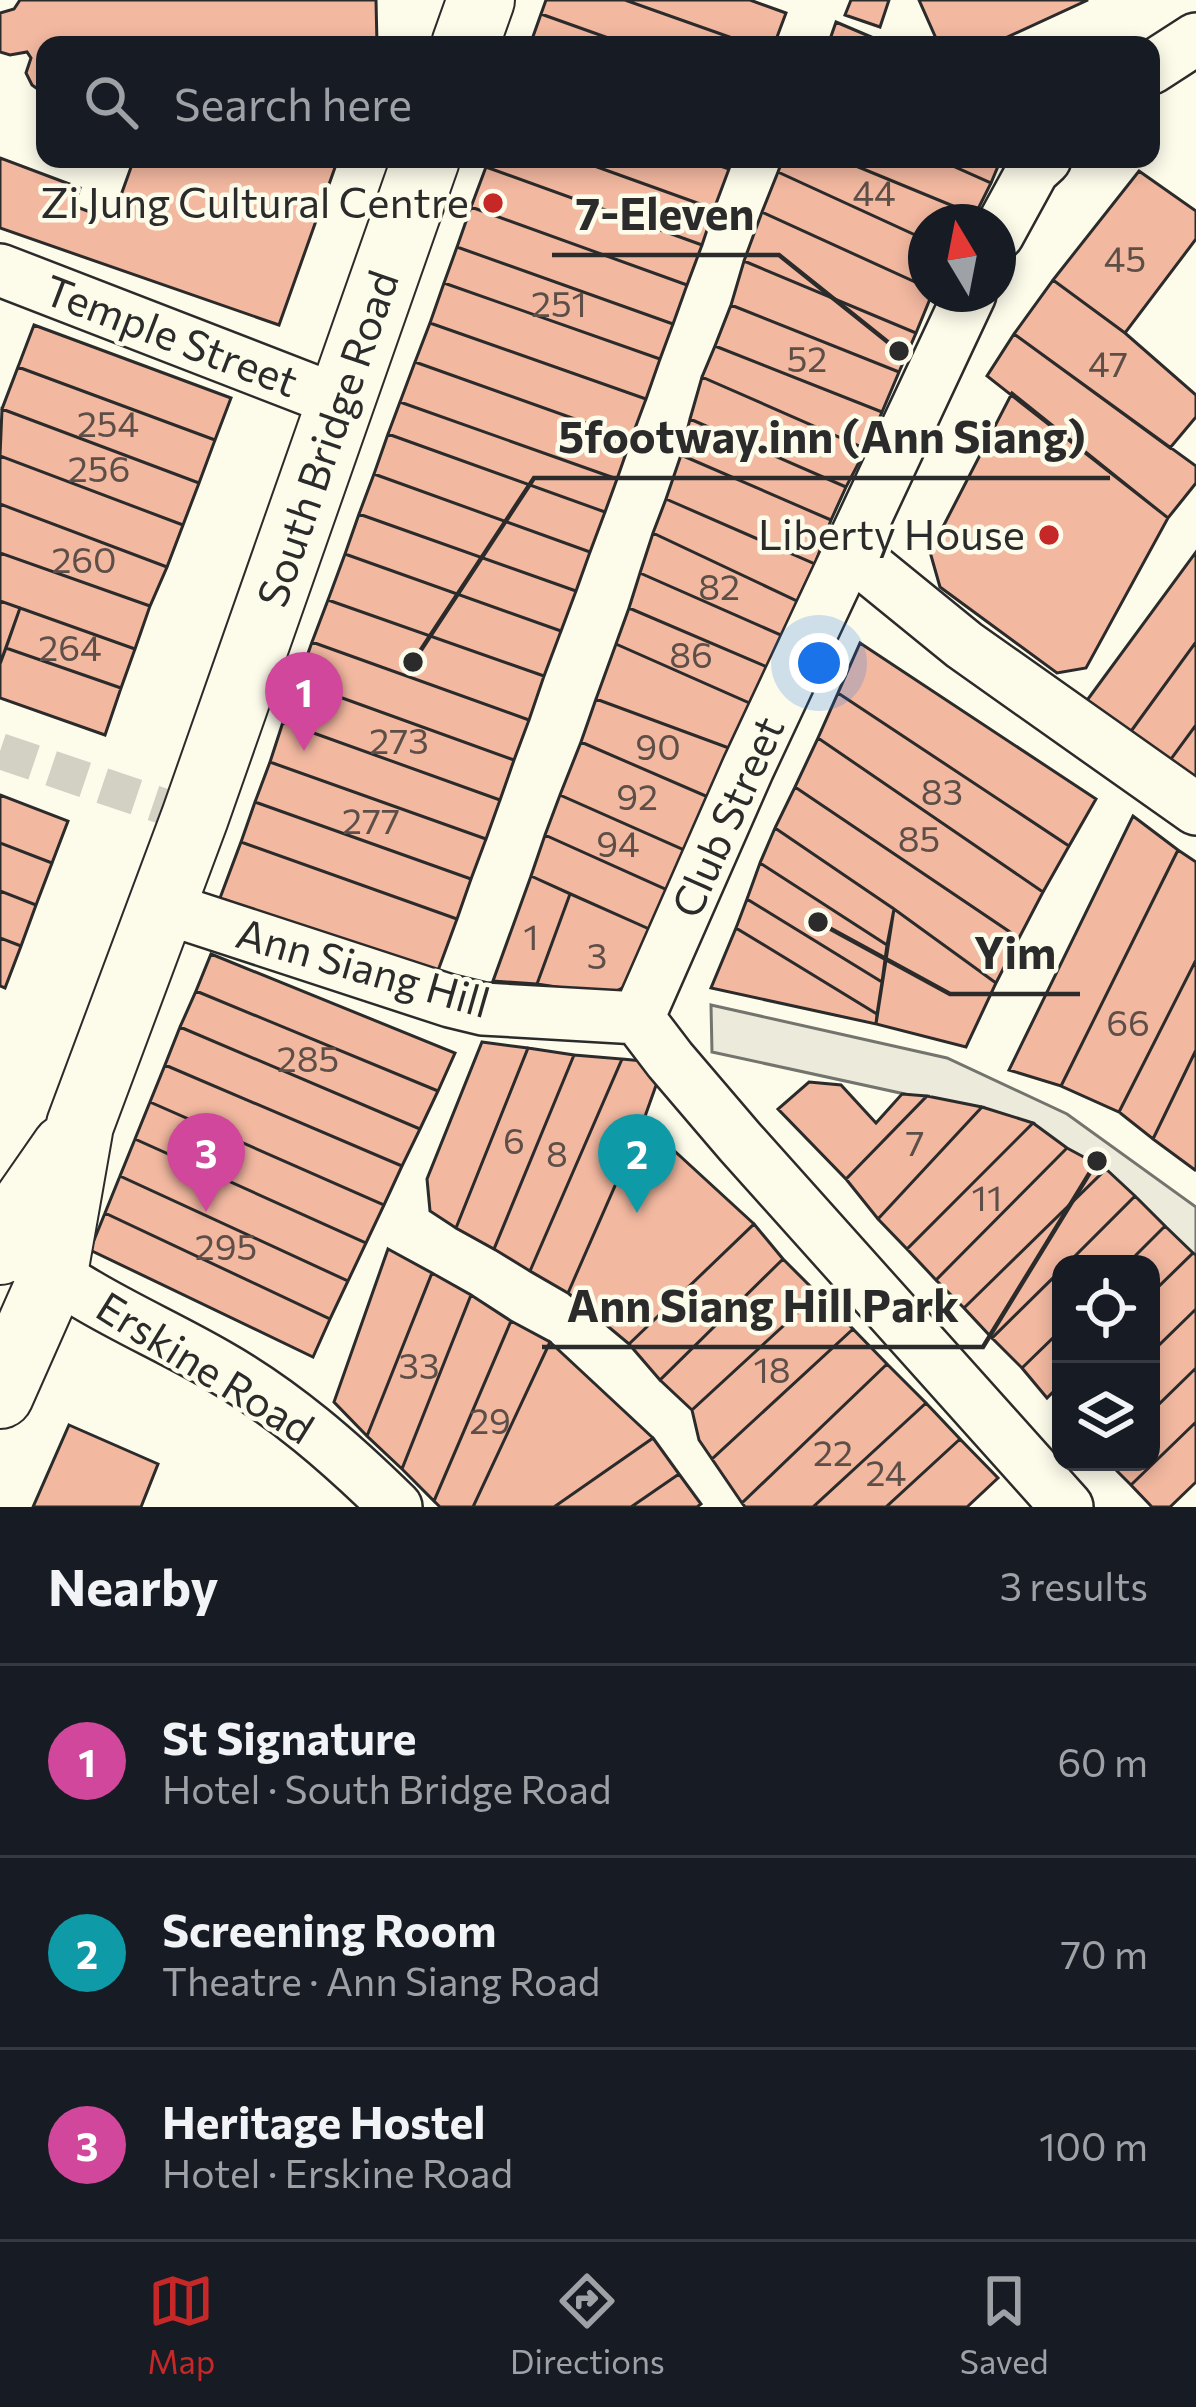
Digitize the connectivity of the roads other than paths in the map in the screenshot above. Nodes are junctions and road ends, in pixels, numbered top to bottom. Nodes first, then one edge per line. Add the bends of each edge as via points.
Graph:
1 (481, 0) edge
2 (468, 36) edge
3 (1196, 39) edge
4 (1160, 62) edge
5 (423, 168) edge
6 (1035, 168) edge
7 (1014, 204) edge
8 (0, 270) edge
9 (962, 312) edge
10 (341, 403) junction
11 (851, 553) junction
12 (1196, 808) edge
13 (164, 904) junction
14 (638, 1018) junction
15 (19, 1257) edge
16 (0, 1395) edge
17 (396, 1507) edge
18 (1067, 1507) edge

1 - 2 main road
3 - 4 street
5 - 10 main road, South Bridge Road
6 - 7 street
8 - 10 street, Temple Street
9 - 11 street, Club Street
10 - 13 main road, South Bridge Road
11 - 12 street via 964,645
11 - 14 street, Club Street
13 - 14 street, Ann Siang Hill via 483,1009
13 - 15 main road, South Bridge Road via 80,1125 25,1207
14 - 18 street
15 - 16 main road, South Bridge Road
15 - 17 street, Erskine Road via 293,1414

